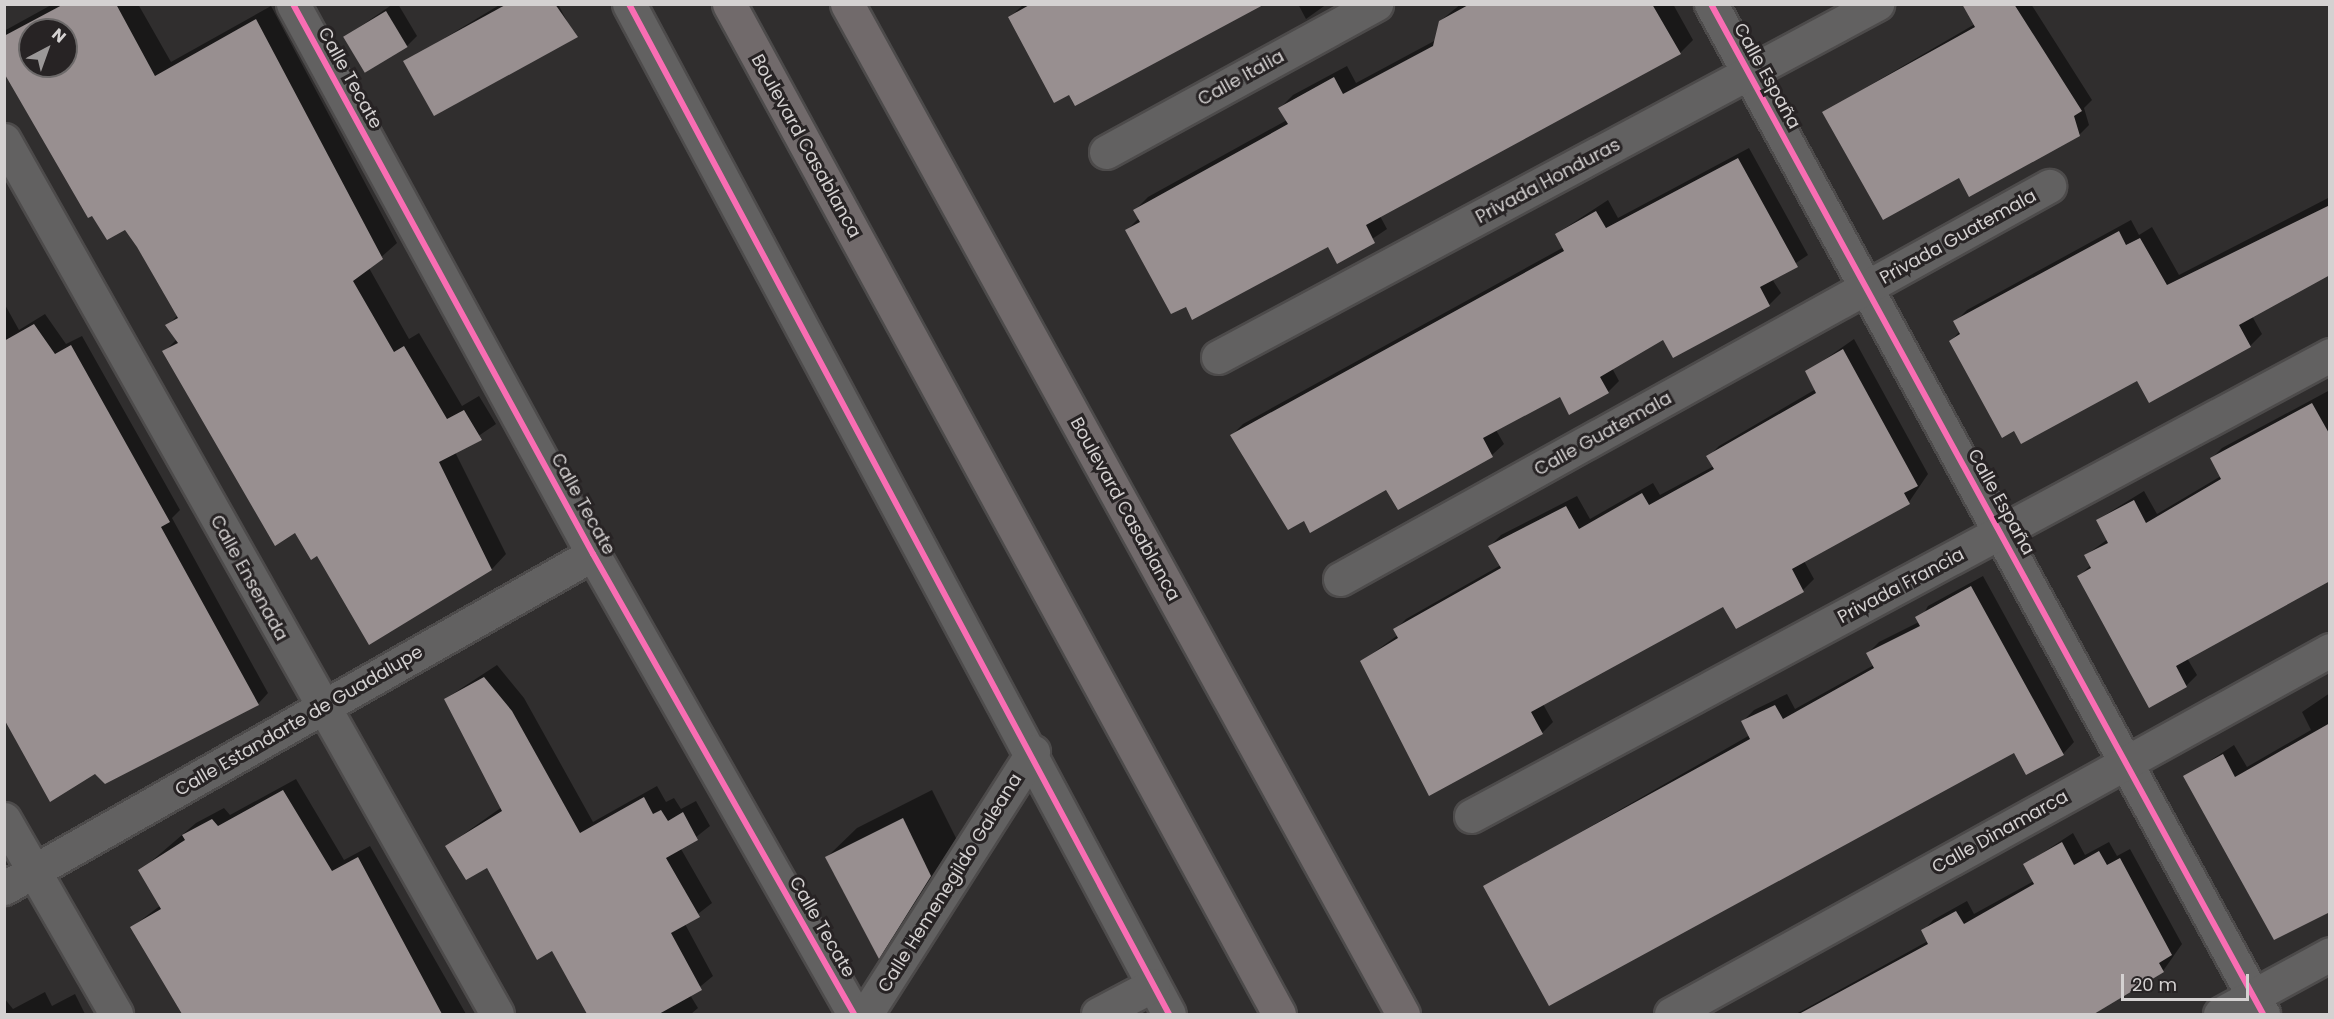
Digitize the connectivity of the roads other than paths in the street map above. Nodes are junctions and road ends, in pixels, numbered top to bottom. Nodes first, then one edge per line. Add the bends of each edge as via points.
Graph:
1 (293, 4) edge
2 (629, 4) edge
3 (729, 4) edge
4 (847, 4) edge
5 (1376, 4) edge
6 (1711, 4) edge
7 (1877, 4) edge
8 (1749, 73) junction
9 (4, 140) edge
10 (1106, 152) dead end
11 (2049, 186) dead end
12 (1866, 288) junction
13 (2330, 355) edge
14 (1218, 357) dead end
15 (2000, 532) junction
16 (593, 554) junction
17 (1340, 579) dead end
18 (2330, 650) edge
19 (322, 708) junction
20 (1033, 752) junction
21 (2126, 762) junction
22 (1471, 816) dead end
23 (4, 819) edge
24 (34, 872) junction
25 (4, 888) edge
26 (2330, 954) edge
27 (1153, 985) junction
28 (2258, 1005) edge
29 (116, 1014) edge
30 (497, 1014) edge
31 (854, 1014) edge
32 (866, 1014) edge
33 (1098, 1014) edge
34 (1169, 1014) edge
35 (1279, 1014) edge
36 (1403, 1014) edge
37 (1671, 1014) edge
38 (2220, 1014) edge

1 - 16 street, Calle Tecate
2 - 20 street
3 - 35 main road, Boulevard Casablanca
4 - 36 main road, Boulevard Casablanca
5 - 10 street, Calle Italia
6 - 8 street, Calle España
7 - 8 street, Privada Honduras
8 - 12 street, Calle España
8 - 14 street, Privada Honduras
9 - 19 street, Calle Ensenada
11 - 12 street, Privada Guatemala
12 - 15 street, Calle España
12 - 17 street, Calle Guatemala
13 - 15 street, Privada Francia
15 - 21 street, Calle España
15 - 22 street, Privada Francia
16 - 19 street, Calle Estandarte de Guadalupe
16 - 31 street, Calle Tecate
18 - 21 street, Calle Dinamarca
19 - 24 street, Calle Estandarte de Guadalupe
19 - 30 street, Calle Ensenada
20 - 27 street
20 - 32 street, Calle Hemenegildo Galeana
21 - 28 street, Calle España
21 - 37 street, Calle Dinamarca
23 - 24 street
24 - 25 street, Calle Estandarte de Guadalupe
24 - 29 street
26 - 28 street
27 - 33 street
27 - 34 street
28 - 38 street

